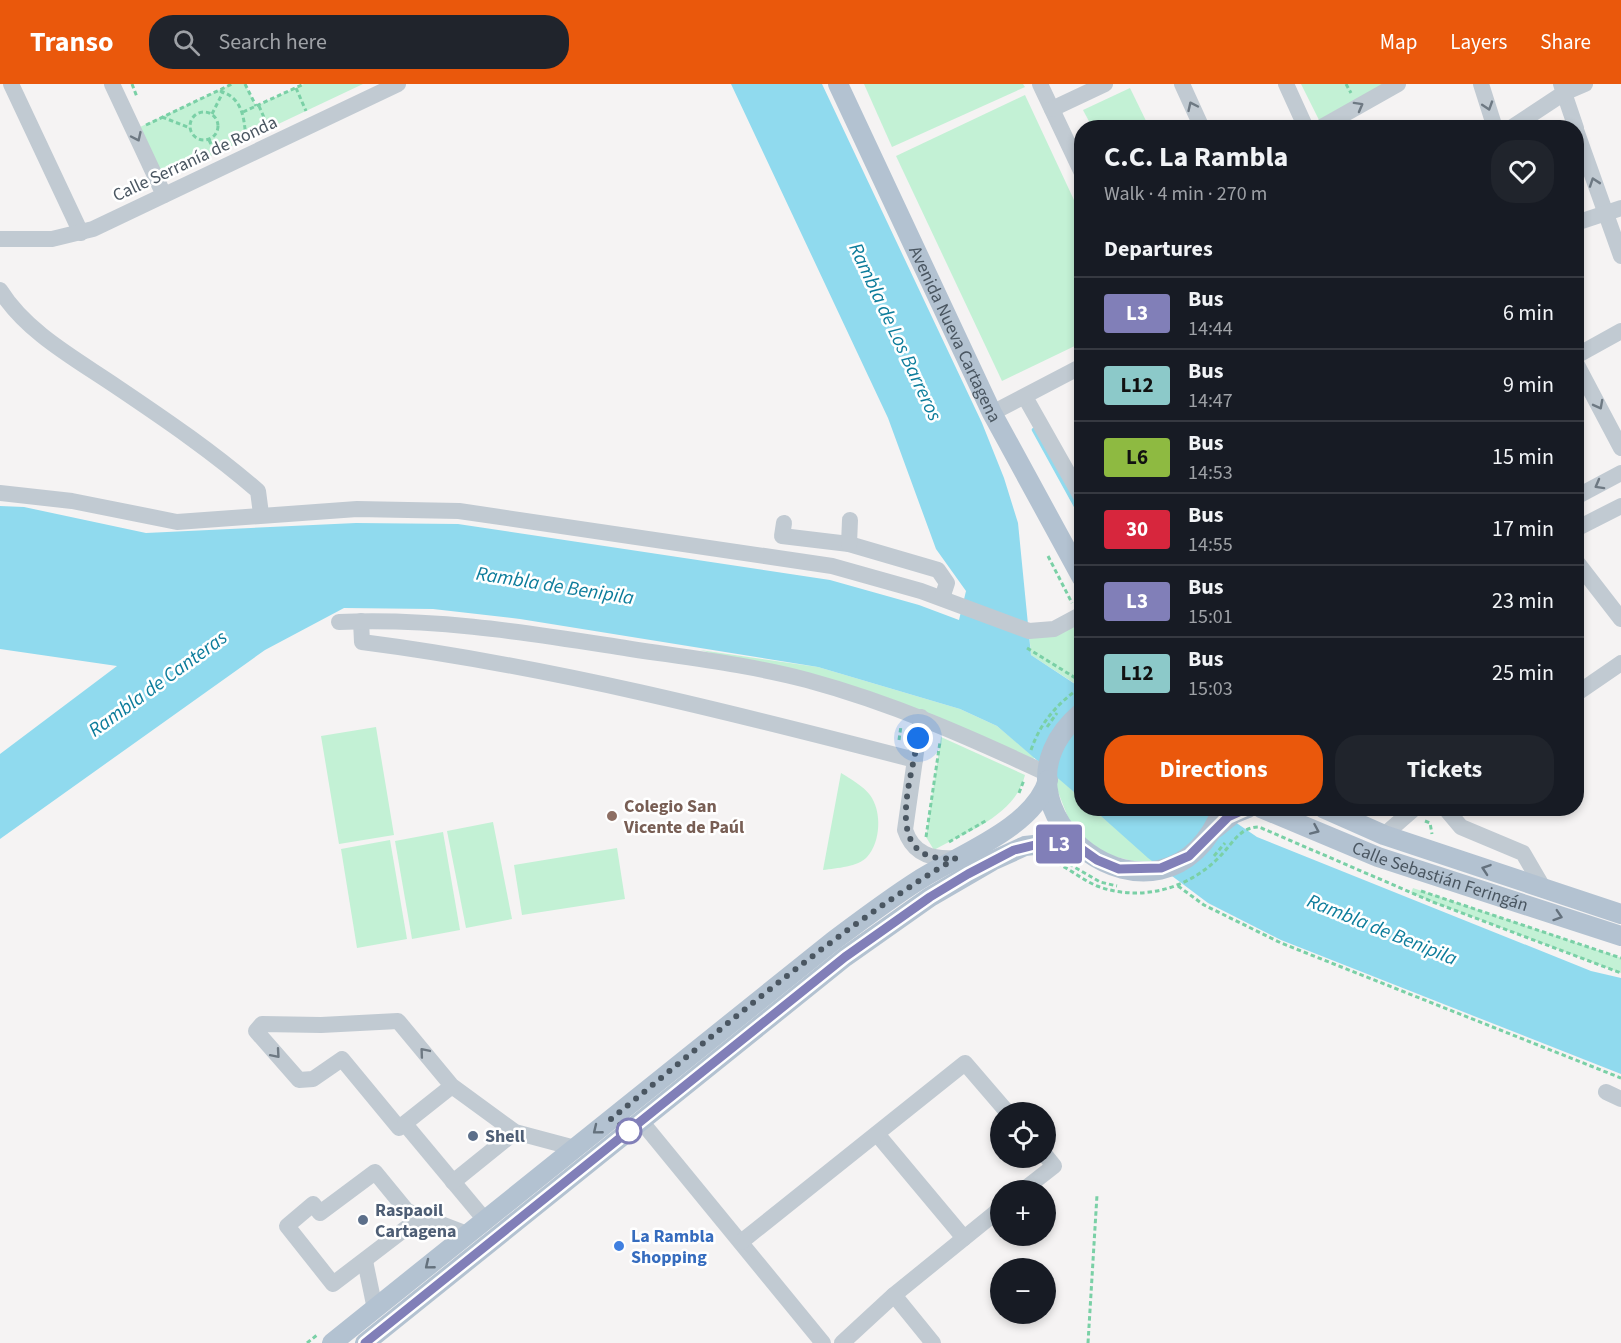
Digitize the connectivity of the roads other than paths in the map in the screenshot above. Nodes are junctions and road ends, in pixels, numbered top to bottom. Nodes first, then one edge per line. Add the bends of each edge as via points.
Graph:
1 (11, 84) edge
2 (112, 84) edge
3 (398, 84) edge
4 (838, 84) edge
5 (1040, 84) edge
6 (1105, 84) edge
7 (1182, 84) edge
8 (1286, 84) edge
9 (1481, 84) edge
10 (1585, 84) edge
11 (1394, 85) edge
12 (1563, 89) edge
13 (1052, 109) junction
14 (1198, 120) edge
15 (1302, 120) edge
16 (1334, 120) edge
17 (1492, 120) edge
18 (1522, 120) edge
19 (1573, 120) edge
20 (1584, 152) edge
21 (1074, 156) edge
22 (164, 195) junction
23 (1621, 208) edge
24 (1605, 213) junction
25 (1584, 220) edge
26 (81, 233) junction
27 (0, 239) edge
28 (1621, 256) edge
29 (0, 290) edge
30 (1621, 331) edge
31 (1584, 352) edge
32 (1074, 370) edge
33 (1584, 378) edge
34 (1025, 397) junction
35 (992, 413) junction
36 (1621, 448) edge
37 (1621, 473) edge
38 (1074, 484) edge
39 (0, 493) edge
40 (1584, 493) edge
41 (1621, 506) edge
42 (261, 514) junction
43 (850, 520) dead end
44 (784, 523) dead end
45 (1584, 525) edge
46 (849, 544) junction
47 (1074, 563) edge
48 (1584, 584) edge
49 (942, 598) junction
50 (1074, 618) edge
51 (1621, 619) edge
52 (361, 621) junction
53 (339, 622) dead end
54 (1621, 663) edge
55 (1584, 688) edge
56 (921, 717) junction
57 (1074, 721) edge
58 (915, 760) junction
59 (1048, 775) junction
60 (1280, 816) edge
61 (1341, 816) edge
62 (1406, 816) edge
63 (1452, 816) edge
64 (1222, 817) edge
65 (1384, 835) junction
66 (1080, 848) junction
67 (956, 858) junction
68 (1544, 889) junction
69 (1621, 914) edge
70 (1621, 936) edge
71 (452, 1086) junction
72 (999, 1102) edge
73 (641, 1121) junction
74 (405, 1124) junction
75 (515, 1132) junction
76 (877, 1134) junction
77 (575, 1148) junction
78 (1051, 1168) edge
79 (1036, 1180) edge
80 (453, 1182) junction
81 (422, 1216) junction
82 (990, 1217) edge
83 (485, 1220) junction
84 (467, 1234) junction
85 (964, 1238) junction
86 (741, 1242) junction
87 (365, 1261) junction
88 (894, 1295) junction
89 (375, 1309) junction
90 (332, 1343) edge
91 (365, 1343) edge
92 (823, 1343) edge
93 (842, 1343) edge
94 (933, 1343) edge

1 - 26 street
2 -> 22 street
3 - 22 street, Calle Serranía de Ronda
4 - 35 main road, Avenida Nueva Cartagena
5 - 13 street
6 - 13 street
14 -> 7 street
8 - 15 street
9 -> 17 street
10 - 12 street
16 -> 11 street
12 - 18 street
12 - 19 street
13 - 21 street
24 -> 20 street
22 - 26 street, Calle Serranía de Ronda
23 - 24 street
24 - 25 street
24 - 28 street
26 - 27 street, Calle Serranía de Ronda via 40,240
29 - 42 street via 19,314 57,346 225,463 258,491
30 - 31 street
32 - 34 street
33 -> 36 street
34 - 35 street
34 - 38 street
35 - 47 main road, Avenida Nueva Cartagena
37 -> 40 street
39 - 42 street via 72,501 177,522
41 - 45 street
42 - 49 street via 357,509 470,512 832,566
43 - 46 street
44 - 46 street via 782,536
46 - 49 street via 938,570 947,583
48 - 51 street
49 - 50 street via 1029,631 1054,629
52 - 53 street
52 - 56 street via 498,628 719,664 805,680
52 - 58 street via 362,642 425,650 635,692 808,730
54 - 55 street
56 - 58 street
56 - 59 street via 1028,759
57 - 59 main road via 1060,737
58 - 67 street via 905,822 908,837 926,855
59 - 66 main road via 1054,813
59 - 67 main road via 1037,803 1019,820
60 -> 70 main road, Calle Sebastián Feringán via 1378,856
61 - 65 main road, Calle Sebastián Feringán
62 - 65 street
63 - 68 street via 1461,827 1523,853
64 - 66 main road via 1195,851 1161,868 1119,869
68 -> 65 main road, Calle Sebastián Feringán
66 - 73 main road via 1052,843 1025,846 930,897 845,957
67 -> 77 main road via 832,942
68 - 69 main road, Calle Sebastián Feringán
71 - 74 street
71 -> 74 street via 398,1021 262,1024 256,1031 299,1080 313,1079 342,1059 399,1128
71 - 75 street
72 - 76 street via 965,1063
73 - 86 street
73 - 91 main road
74 - 80 street
75 - 77 street
75 - 80 street
76 - 85 street
76 - 86 street
77 - 83 main road
78 - 79 street
80 - 83 street
81 - 84 street
81 - 87 street
81 - 87 street via 407,1211 375,1172 320,1213 313,1204 287,1226 333,1284
82 - 85 street
83 - 84 main road
84 -> 89 main road
85 - 88 street
86 - 92 street
87 - 89 street
88 - 93 street
88 - 94 street
89 - 90 main road

